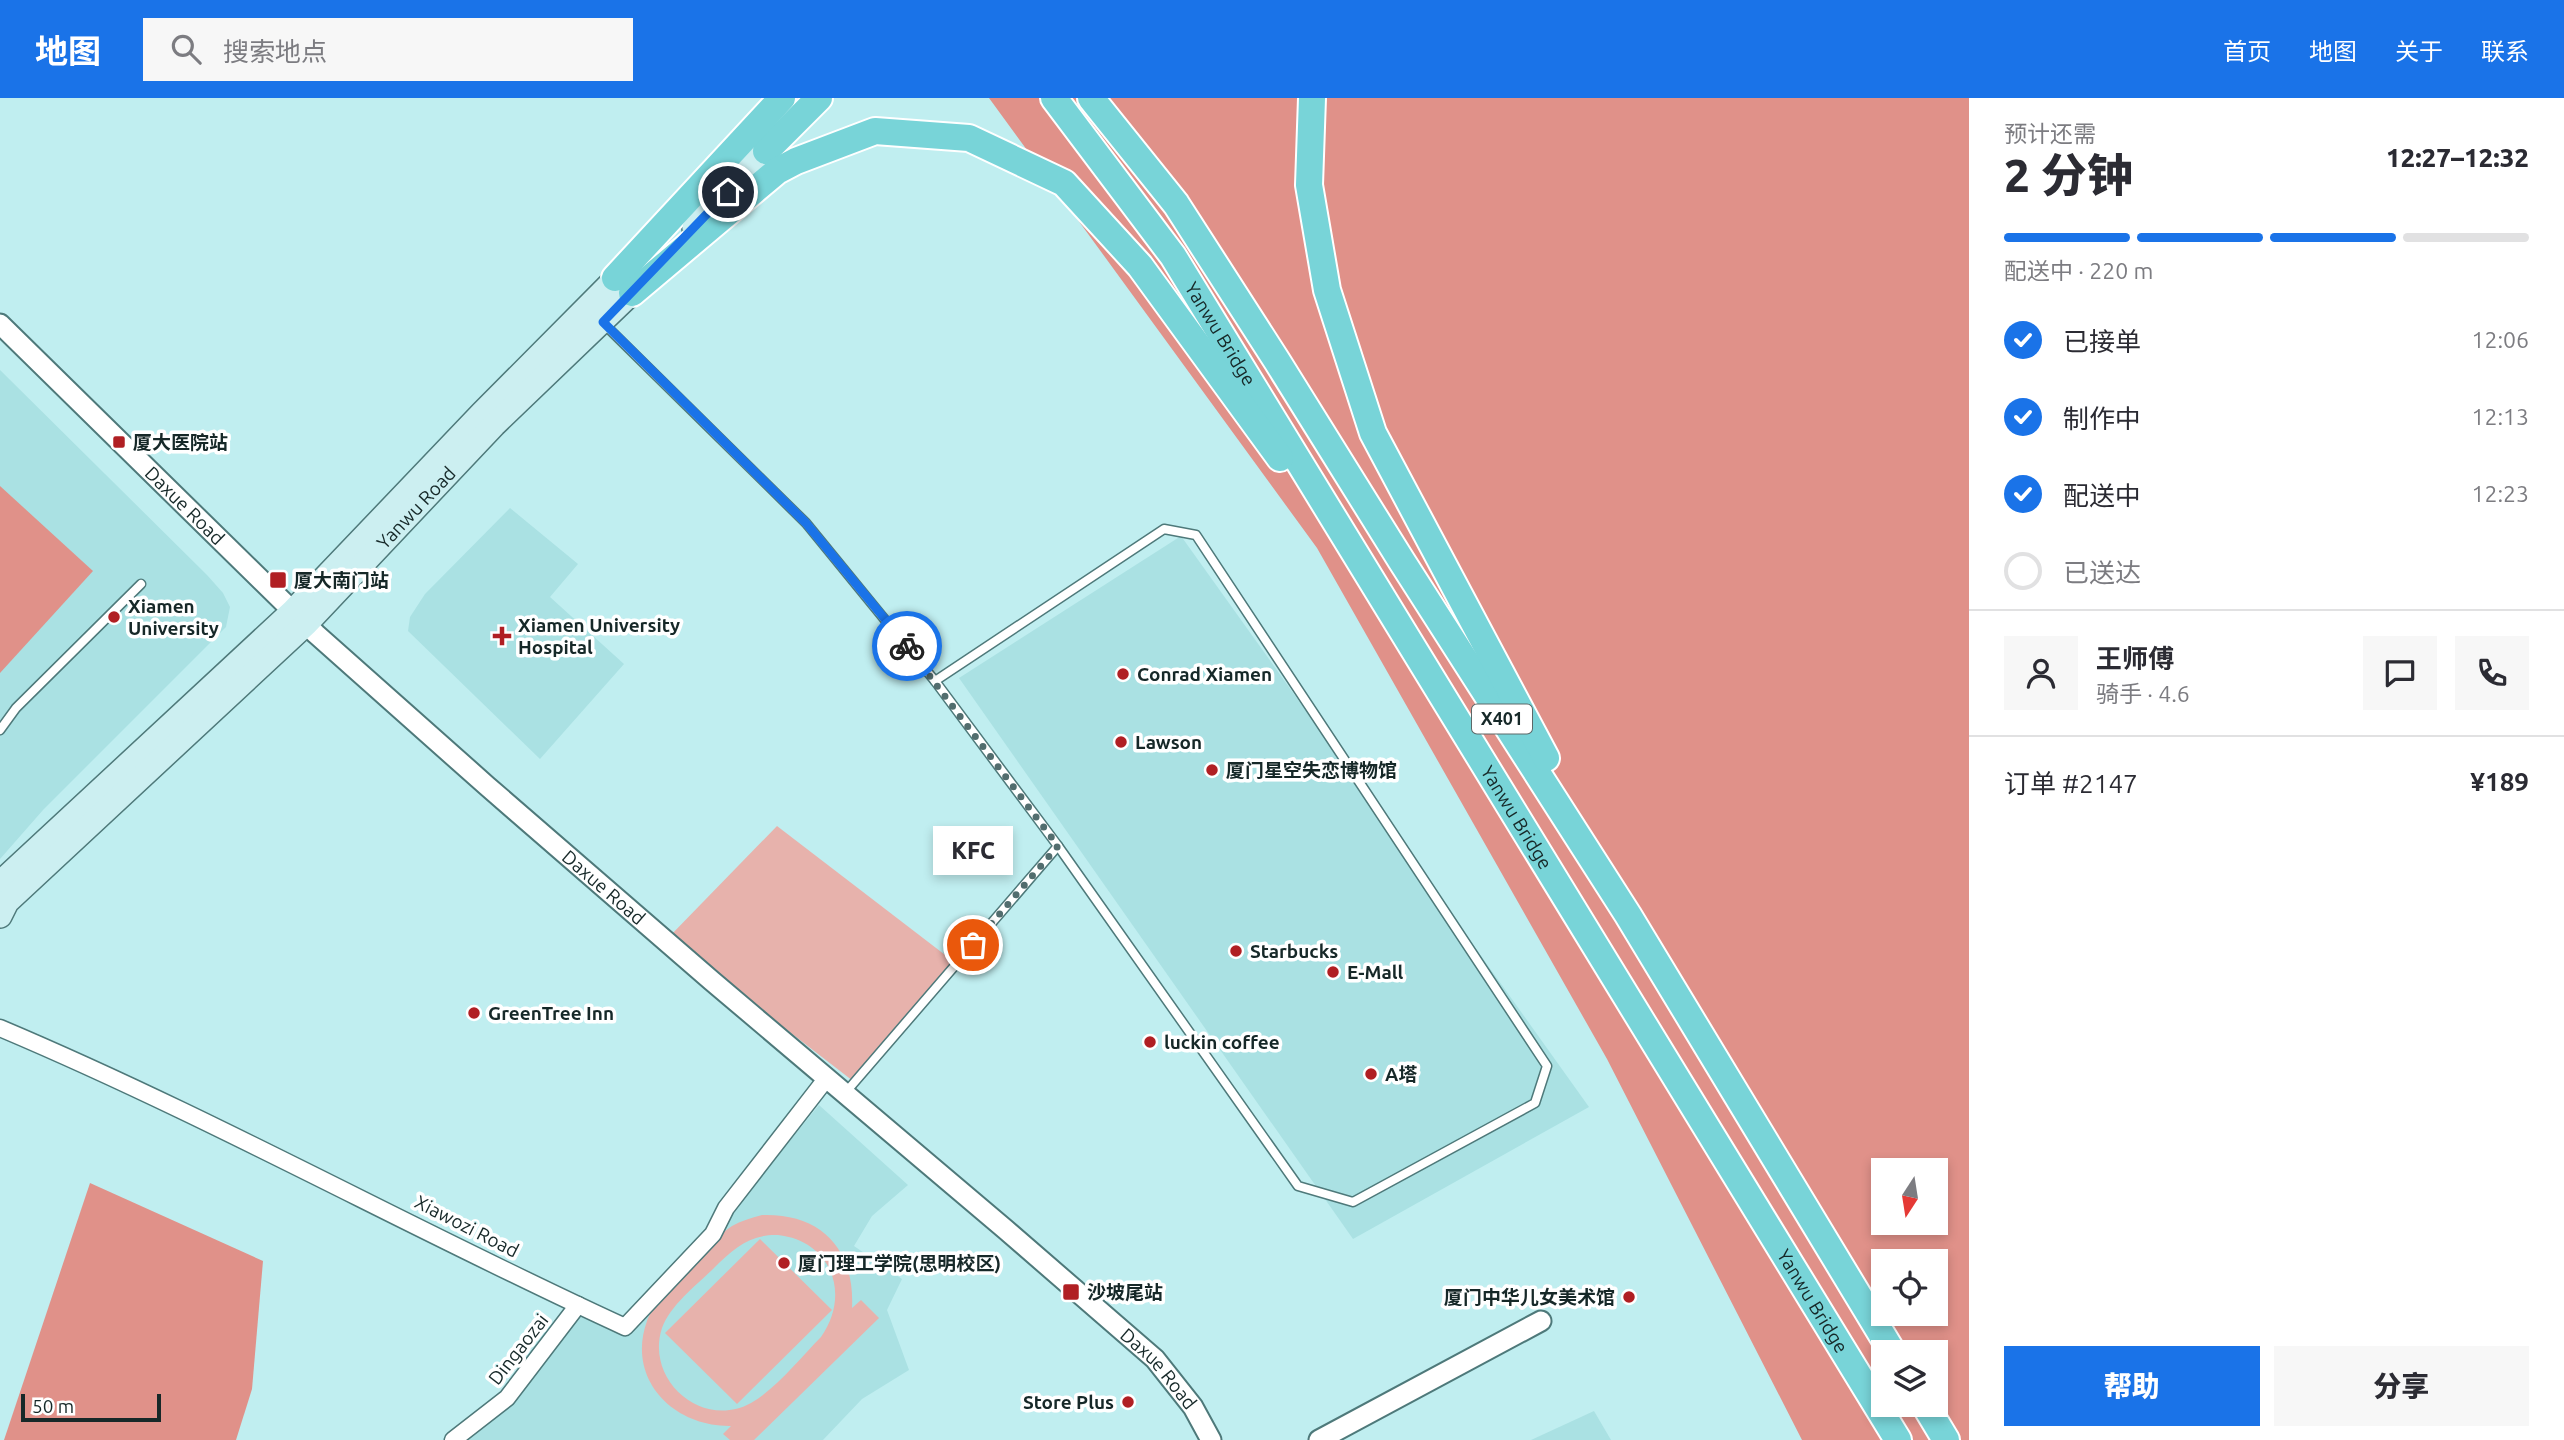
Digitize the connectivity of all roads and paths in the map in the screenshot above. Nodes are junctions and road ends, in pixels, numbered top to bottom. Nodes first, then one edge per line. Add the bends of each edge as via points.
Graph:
1 (782, 98) edge
2 (801, 98) edge
3 (819, 98) edge
4 (1054, 98) edge
5 (1091, 98) edge
6 (1312, 98) edge
7 (762, 150) junction
8 (624, 286) junction
9 (603, 322) junction
10 (0, 324) edge
11 (141, 584) dead end
12 (1376, 584) junction
13 (299, 617) junction
14 (935, 681) junction
15 (0, 730) edge
16 (1058, 846) junction
17 (0, 884) edge
18 (1628, 915) junction
19 (0, 916) edge
20 (0, 1028) edge
21 (826, 1079) junction
22 (844, 1094) junction
23 (578, 1305) junction
24 (1541, 1321) dead end
25 (1885, 1340) edge
26 (1932, 1417) edge
27 (453, 1440) edge
28 (1211, 1440) edge
29 (1319, 1440) edge
30 (1898, 1440) edge
31 (1946, 1440) edge

1 - 7 highway
2 - 7 highway
3 - 7 highway
4 - 12 highway, Yanwu Bridge / X401 via 1173,256
5 - 18 highway, Yanwu Bridge / X401 via 1176,204
6 - 18 highway via 1309,185 1327,290 1373,433
7 - 8 highway
7 - 8 highway
7 - 12 highway via 796,161 875,131 968,138 1064,183 1140,266
8 - 9 main road, Yanwu Road
8 - 13 main road, Yanwu Road
9 - 13 main road, Yanwu Road
9 - 14 lane via 806,523
10 - 13 street, Daxue Road
11 - 15 lane via 16,708
12 - 30 highway, Yanwu Bridge / X401
13 - 17 main road, Yanwu Road
13 - 19 main road, Yanwu Road via 7,902
13 - 21 street, Daxue Road
14 - 16 lane
14 - 16 lane via 1164,529 1196,535 1547,1066 1535,1102 1353,1202 1298,1186
16 - 22 lane
18 - 25 highway, Yanwu Bridge / X401
20 - 23 street, Xiawozi Road via 329,1181
21 - 22 street, Daxue Road
21 - 23 street, Xiawozi Road via 726,1208 713,1234 625,1327
22 - 28 street, Daxue Road via 1155,1359 1193,1407
23 - 27 street, Dingaozai via 507,1398
24 - 29 street
26 - 31 highway

